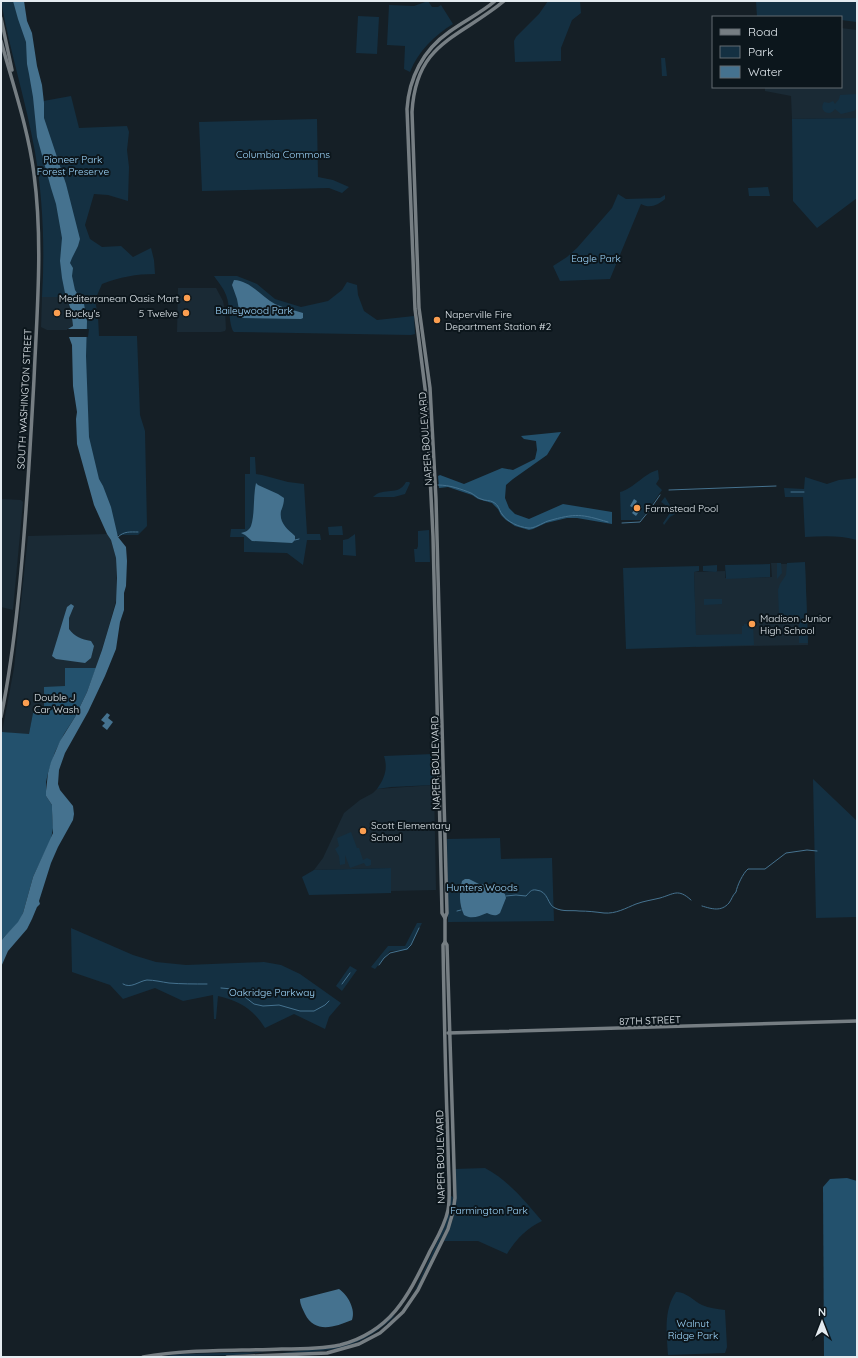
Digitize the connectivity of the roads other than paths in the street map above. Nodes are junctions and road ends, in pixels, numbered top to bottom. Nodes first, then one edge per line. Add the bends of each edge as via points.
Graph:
1 (496, 1) edge
2 (504, 1) edge
3 (1, 18) edge
4 (1, 41) edge
5 (14, 83) junction
6 (1, 717) edge
7 (445, 918) junction
8 (445, 942) junction
9 (857, 1021) edge
10 (449, 1033) junction
11 (444, 1034) junction
12 (143, 1357) edge
13 (227, 1357) edge

1 - 7 main road, NAPER BOULEVARD via 431,47 414,76 407,109 414,309 426,396 434,536 442,913
2 - 7 main road, NAPER BOULEVARD via 436,50 420,74 412,108 419,308 430,388 436,499 447,913
3 - 5 main road, SOUTH WASHINGTON STREET
4 - 5 main road, SOUTH WASHINGTON STREET
5 - 6 main road, SOUTH WASHINGTON STREET via 34,175 39,262 23,546 10,670
7 - 8 main road, NAPER BOULEVARD
8 - 10 main road, NAPER BOULEVARD
8 - 11 main road, NAPER BOULEVARD
9 - 10 main road, 87TH STREET
10 - 11 main road, 87TH STREET
10 - 13 main road, NAPER BOULEVARD via 454,1205 445,1235 410,1303 380,1333 343,1350 318,1354
11 - 12 main road, NAPER BOULEVARD via 448,1211 417,1278 399,1308 375,1329 357,1339 338,1345

